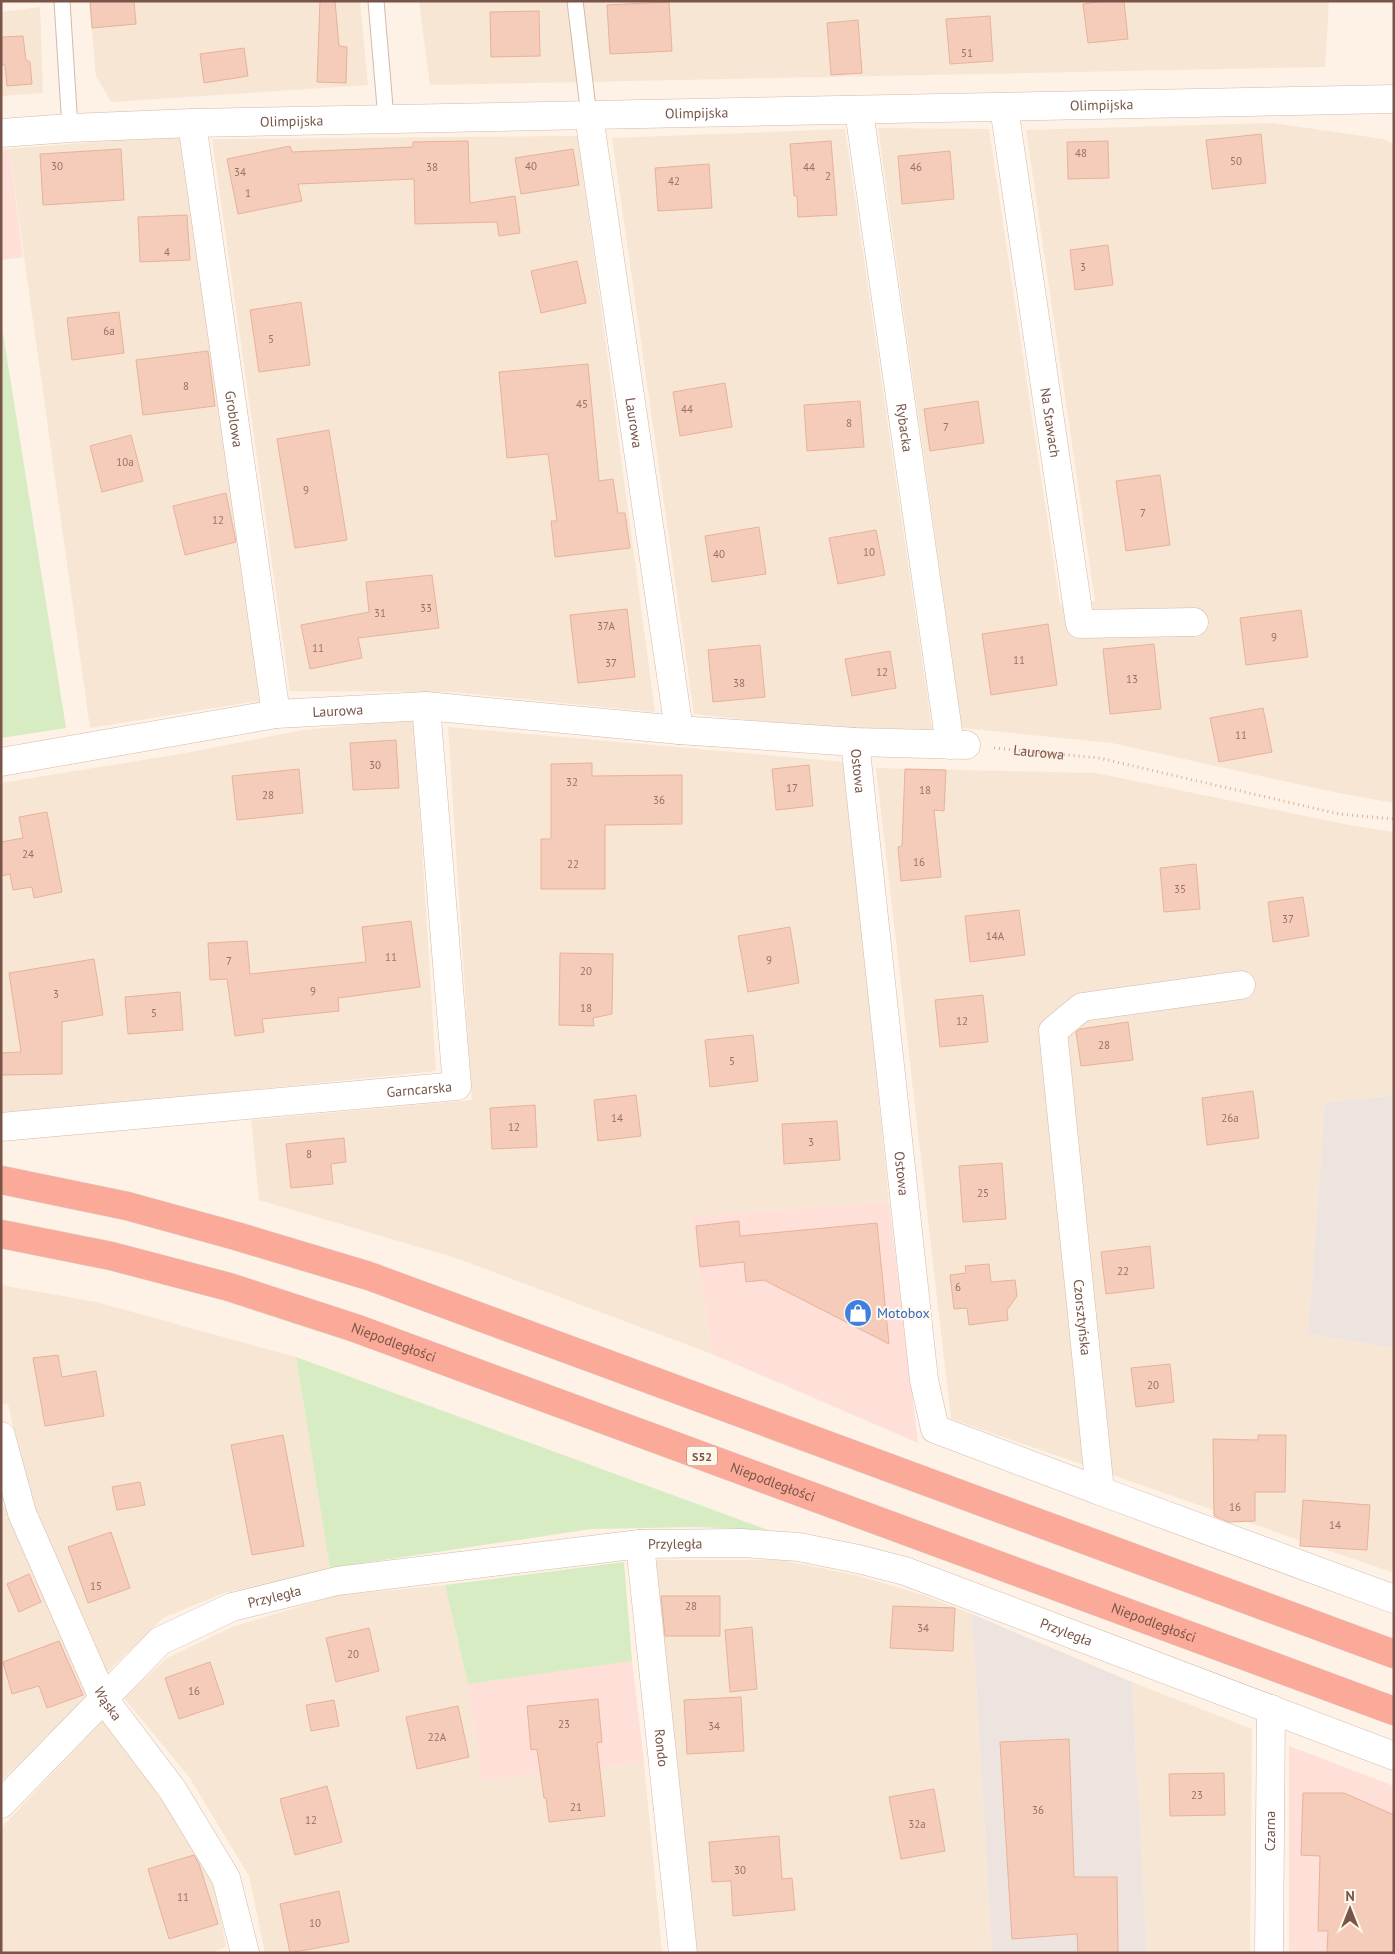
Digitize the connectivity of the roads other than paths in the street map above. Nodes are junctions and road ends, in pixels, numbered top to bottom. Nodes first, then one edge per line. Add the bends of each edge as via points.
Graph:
1 (62, 1) edge
2 (376, 1) edge
3 (575, 1) edge
4 (1394, 98) edge
5 (1004, 107) junction
6 (860, 111) junction
7 (589, 116) junction
8 (386, 119) junction
9 (192, 123) junction
10 (70, 128) junction
11 (1, 133) edge
12 (1194, 622) dead end
13 (426, 706) junction
14 (276, 714) junction
15 (679, 730) junction
16 (855, 742) junction
17 (958, 745) joint
18 (1, 762) edge
19 (1242, 985) dead end
20 (1, 1127) edge
21 (1, 1180) edge
22 (1, 1234) edge
23 (1, 1436) edge
24 (1100, 1491) junction
25 (640, 1544) junction
26 (1394, 1600) edge
27 (1394, 1654) edge
28 (103, 1698) junction
29 (1271, 1709) junction
30 (1394, 1711) edge
31 (1394, 1756) edge
32 (1, 1804) edge
33 (245, 1953) edge
34 (683, 1953) edge
35 (1269, 1953) edge

1 - 10 lane
2 - 8 lane
3 - 7 lane
4 - 5 street, Olimpijska
5 - 6 street, Olimpijska
5 - 12 street, Na Stawach via 1080,624
6 - 7 street, Olimpijska
6 - 17 street, Rybacka
7 - 8 street, Olimpijska
7 - 15 street, Laurowa
8 - 9 street, Olimpijska
9 - 10 street, Olimpijska
9 - 14 street, Groblowa
10 - 11 street, Olimpijska
13 - 14 street, Laurowa
13 - 15 street, Laurowa
13 - 20 street, Garncarska via 457,1086
14 - 18 street, Laurowa
15 - 16 street, Laurowa
16 - 17 street, Laurowa
16 - 24 street, Ostowa via 924,1380 935,1429
19 - 24 street, Czorsztyńska via 1082,1007 1053,1031
21 - 27 highway via 127,1206 369,1276
22 - 30 highway, Niepodległości / S52 via 111,1256 183,1275 355,1328
23 - 28 street, Wąska via 22,1513
24 - 26 street
25 - 28 street, Przyległa via 337,1581 232,1608 160,1640
25 - 29 street, Przyległa via 741,1543 798,1547 905,1571
25 - 34 street, Rondo
28 - 32 street, Przyległa
28 - 33 street, Wąska via 172,1789 226,1878
29 - 31 street, Przyległa
29 - 35 street, Czarna

